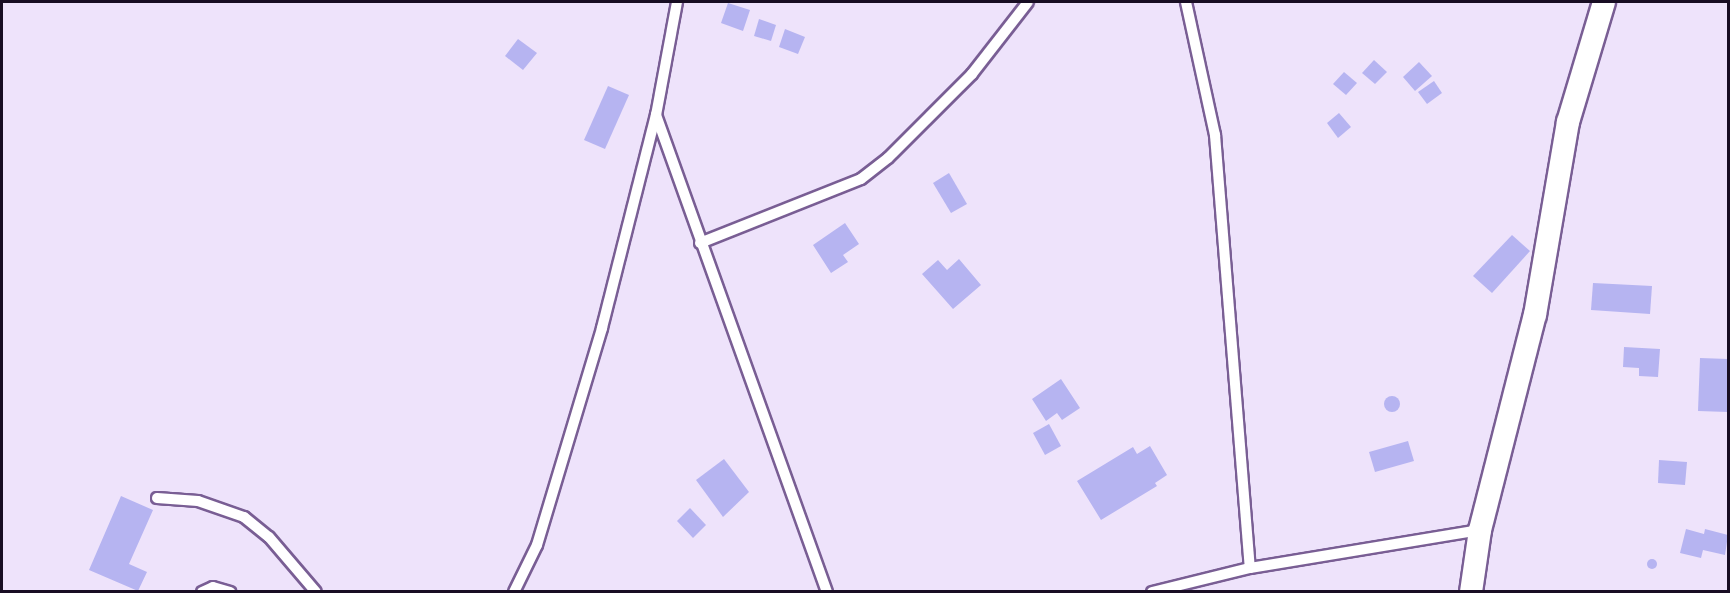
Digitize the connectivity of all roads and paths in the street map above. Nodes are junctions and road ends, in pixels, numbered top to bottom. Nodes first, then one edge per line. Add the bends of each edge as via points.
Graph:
1 (677, 2) edge
2 (1028, 2) edge
3 (1186, 2) edge
4 (1604, 2) edge
5 (656, 115) junction
6 (700, 243) junction
7 (157, 498) dead end
8 (1480, 530) junction
9 (1250, 568) junction
10 (202, 591) edge
11 (230, 591) edge
12 (316, 591) edge
13 (514, 591) edge
14 (827, 591) edge
15 (1152, 591) edge
16 (1471, 591) edge

1 - 5 lane
2 - 6 lane via 972,74 888,159 861,179
3 - 9 lane via 1215,135
4 - 8 street via 1568,122 1535,315
5 - 6 lane
5 - 13 lane via 602,328 537,545
6 - 14 lane
7 - 12 lane via 198,501 244,517 269,537
8 - 9 lane
8 - 16 street
9 - 15 lane
10 - 11 lane via 213,586

